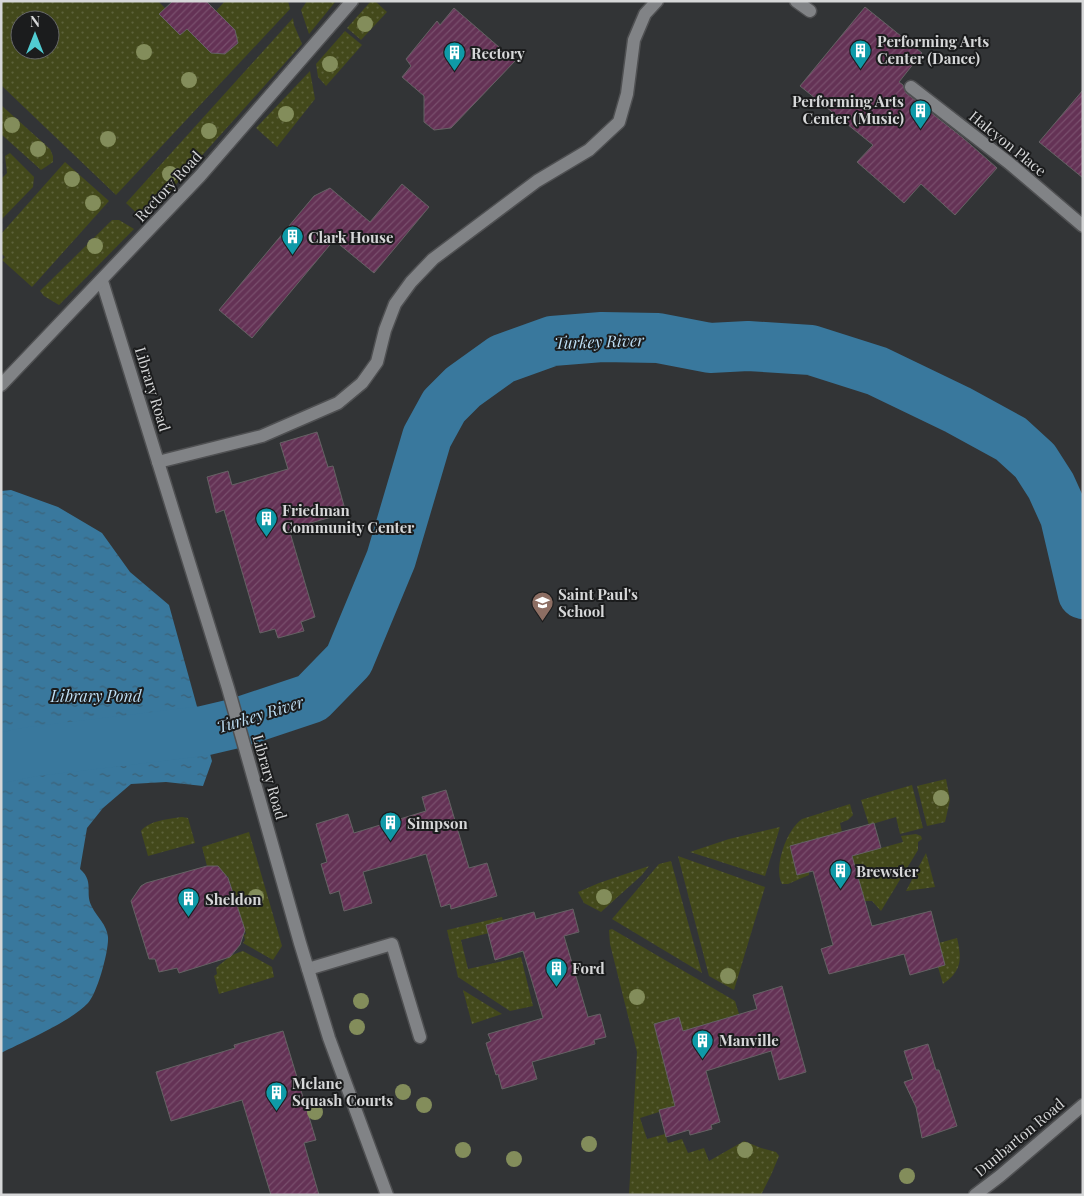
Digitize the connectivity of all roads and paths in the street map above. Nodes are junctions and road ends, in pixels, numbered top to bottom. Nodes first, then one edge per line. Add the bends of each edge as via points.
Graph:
1 (352, 1) edge
2 (657, 1) edge
3 (796, 1) edge
4 (810, 11) dead end
5 (911, 87) dead end
6 (1083, 226) edge
7 (102, 281) junction
8 (1, 386) edge
9 (158, 462) junction
10 (308, 969) junction
11 (420, 1037) dead end
12 (1083, 1104) edge
13 (387, 1195) edge
14 (975, 1195) edge

1 - 7 street, Rectory Road via 200,176
2 - 9 street via 645,14 634,40 627,94 619,122 589,150 538,181 433,259 396,304 377,362 362,383 338,403 262,436
3 - 4 street
5 - 6 street, Halcyon Place
7 - 8 street, Rectory Road
7 - 9 street, Library Road
9 - 10 street, Library Road via 228,688
10 - 11 street via 392,944
10 - 13 street, Library Road via 329,1038
12 - 14 street, Dunbarton Road

